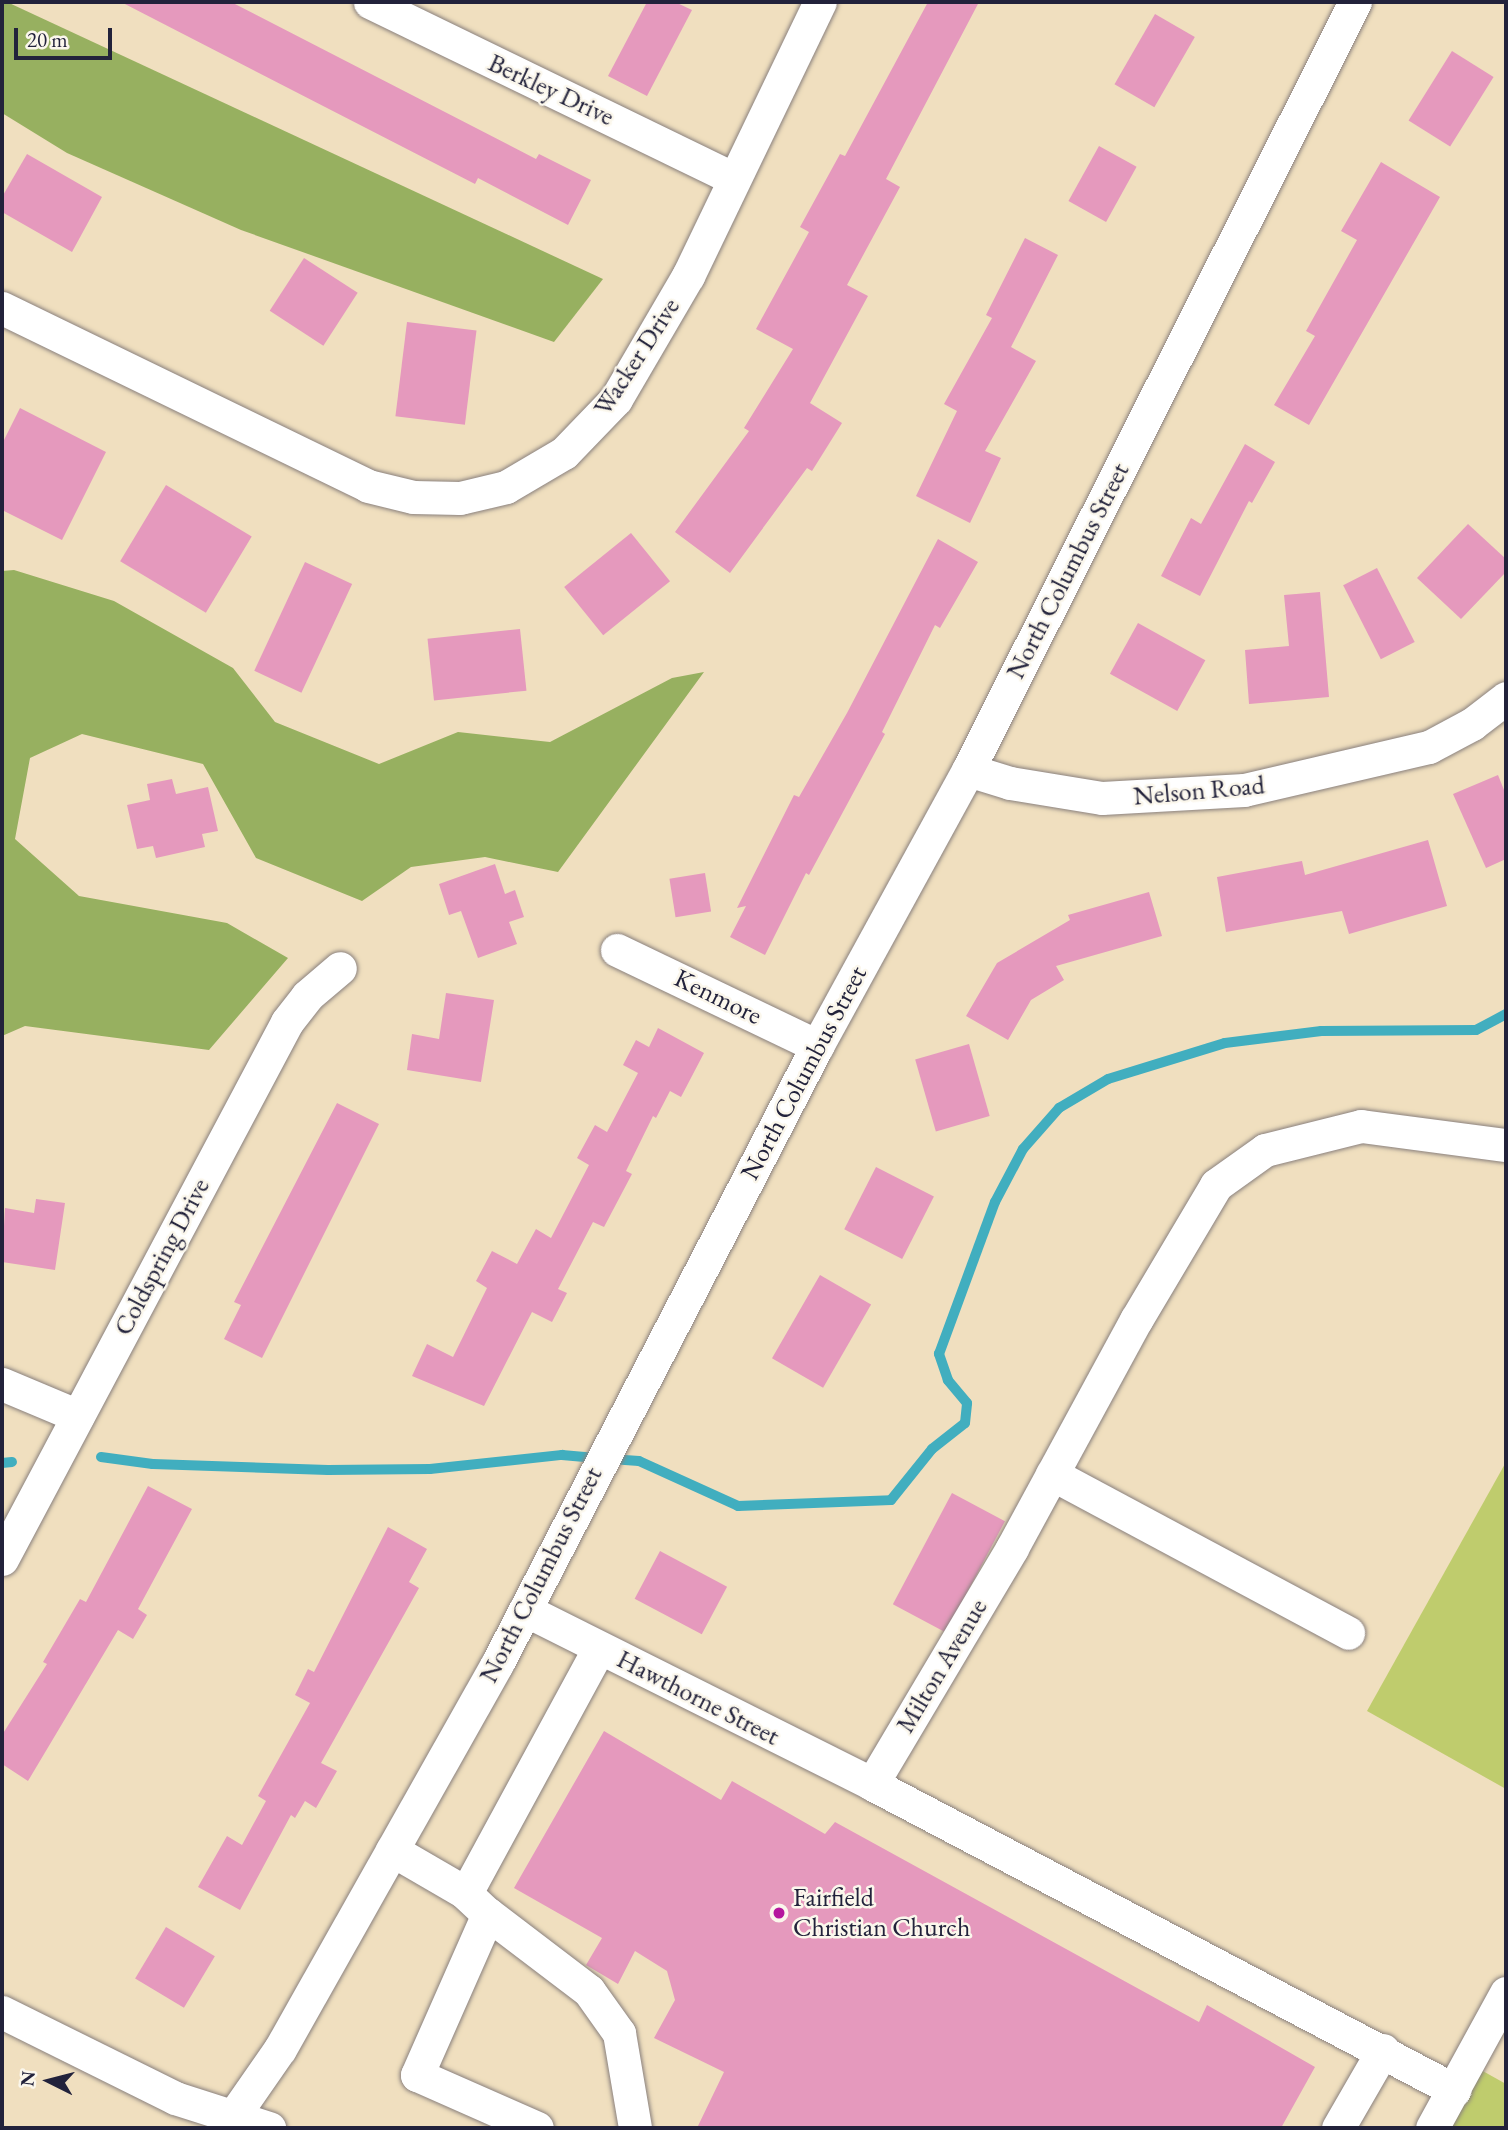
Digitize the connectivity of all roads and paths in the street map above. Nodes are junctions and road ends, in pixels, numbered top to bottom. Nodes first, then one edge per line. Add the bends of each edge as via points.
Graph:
1 (370, 2) edge
2 (820, 2) edge
3 (1355, 2) edge
4 (733, 178) junction
5 (2, 308) edge
6 (1506, 698) edge
7 (968, 769) junction
8 (617, 950) dead end
9 (340, 968) dead end
10 (817, 1046) junction
11 (1506, 1145) edge
12 (2, 1384) edge
13 (78, 1416) junction
14 (1052, 1474) junction
15 (2, 1559) edge
16 (525, 1610) junction
17 (1348, 1633) dead end
18 (599, 1648) junction
19 (872, 1784) junction
20 (392, 1850) junction
21 (476, 1903) junction
22 (1506, 1993) edge
23 (2, 2012) edge
24 (1383, 2050) junction
25 (1454, 2090) junction
26 (229, 2122) edge
27 (269, 2128) edge
28 (537, 2128) edge
29 (635, 2128) edge
30 (1338, 2128) edge
31 (1432, 2128) edge

1 - 4 street, Berkley Drive
2 - 4 street, Wacker Drive
3 - 7 street, North Columbus Street
4 - 5 street, Wacker Drive via 682,287 616,399 585,434 548,464 506,487 460,498 413,498 368,486
6 - 7 street, Nelson Road via 1472,724 1429,747 1244,790 1149,799 1055,792
7 - 10 street, North Columbus Street
8 - 10 street, Kenmore
9 - 13 street, Coldspring Drive via 307,996 287,1022
10 - 16 street, North Columbus Street
11 - 14 street, Milton Avenue via 1361,1126 1265,1150 1216,1185
12 - 13 street
13 - 15 street, Coldspring Drive
14 - 17 street
14 - 19 street, Milton Avenue
16 - 18 street, Hawthorne Street
16 - 20 street, North Columbus Street
18 - 19 street, Hawthorne Street
18 - 21 street
19 - 24 street, Hawthorne Street
20 - 21 street
20 - 26 street, North Columbus Street via 280,2049
21 - 28 street via 417,2075
21 - 29 street via 589,1991 620,2033
22 - 25 street
23 - 26 street
24 - 25 street, Hawthorne Street
24 - 30 street
25 - 31 street
26 - 27 street

